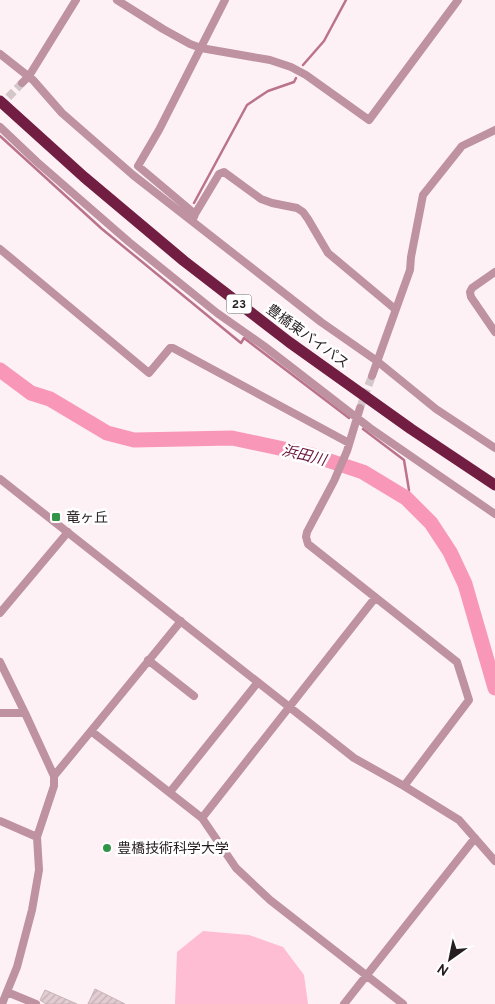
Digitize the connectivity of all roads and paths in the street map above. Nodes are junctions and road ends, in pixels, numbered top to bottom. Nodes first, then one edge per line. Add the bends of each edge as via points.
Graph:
1 (76, 0) edge
2 (117, 0) edge
3 (225, 0) edge
4 (458, 0) edge
5 (201, 48) junction
6 (0, 54) edge
7 (29, 76) junction
8 (22, 83) tunnel mouth
9 (2, 101) edge
10 (0, 126) edge
11 (495, 130) edge
12 (194, 217) junction
13 (0, 249) edge
14 (495, 272) edge
15 (395, 309) junction
16 (495, 332) edge
17 (377, 361) junction
18 (372, 376) tunnel mouth
19 (360, 408) tunnel mouth
20 (356, 418) junction
21 (348, 447) junction
22 (495, 448) edge
23 (0, 479) edge
24 (495, 485) edge
25 (495, 514) edge
26 (68, 532) junction
27 (375, 598) junction
28 (0, 613) edge
29 (180, 621) junction
30 (148, 660) junction
31 (0, 662) edge
32 (258, 682) junction
33 (194, 696) dead end
34 (289, 706) junction
35 (0, 713) edge
36 (24, 713) junction
37 (91, 731) junction
38 (54, 776) junction
39 (404, 786) junction
40 (170, 792) junction
41 (202, 818) junction
42 (0, 821) edge
43 (37, 837) junction
44 (475, 838) junction
45 (495, 861) edge
46 (367, 975) junction
47 (7, 992) junction
48 (2, 1004) edge
49 (36, 1004) edge
50 (344, 1004) edge
51 (403, 1004) edge

1 - 7 street
2 - 5 street
3 - 5 street
4 - 5 street via 369,120 291,67 270,60
5 - 12 street via 138,166
6 - 7 street
7 - 8 street
7 - 12 street via 62,112 133,175
9 - 24 highway, 豊橋東バイパス / 23 via 84,177 184,261 288,342
10 - 20 street via 129,242
11 - 15 street via 462,146 423,194 410,270
12 - 15 street via 219,174 224,172 261,199 303,212 328,253
12 - 17 street via 321,322
13 - 21 street via 149,372 173,348
14 - 16 street via 470,292
15 - 17 street
17 - 18 street
17 - 22 street via 436,409
19 - 20 street
20 - 21 street
20 - 25 street
21 - 27 street via 306,537 308,544
23 - 26 street
26 - 28 street
26 - 29 street
27 - 34 street
27 - 39 street via 457,662 469,700
29 - 30 street
29 - 32 street
30 - 33 street
30 - 37 street
31 - 36 street
32 - 34 street
32 - 40 street
34 - 39 street via 354,758
34 - 41 street
35 - 36 street
36 - 38 street
37 - 38 street
37 - 40 street
38 - 43 street via 54,786
39 - 44 street via 459,820
40 - 41 street
41 - 46 street via 236,868 270,900
42 - 43 street
43 - 47 street via 39,870 32,910 18,967
44 - 45 street
44 - 46 street
46 - 50 street
46 - 51 street
47 - 48 street
47 - 49 street

